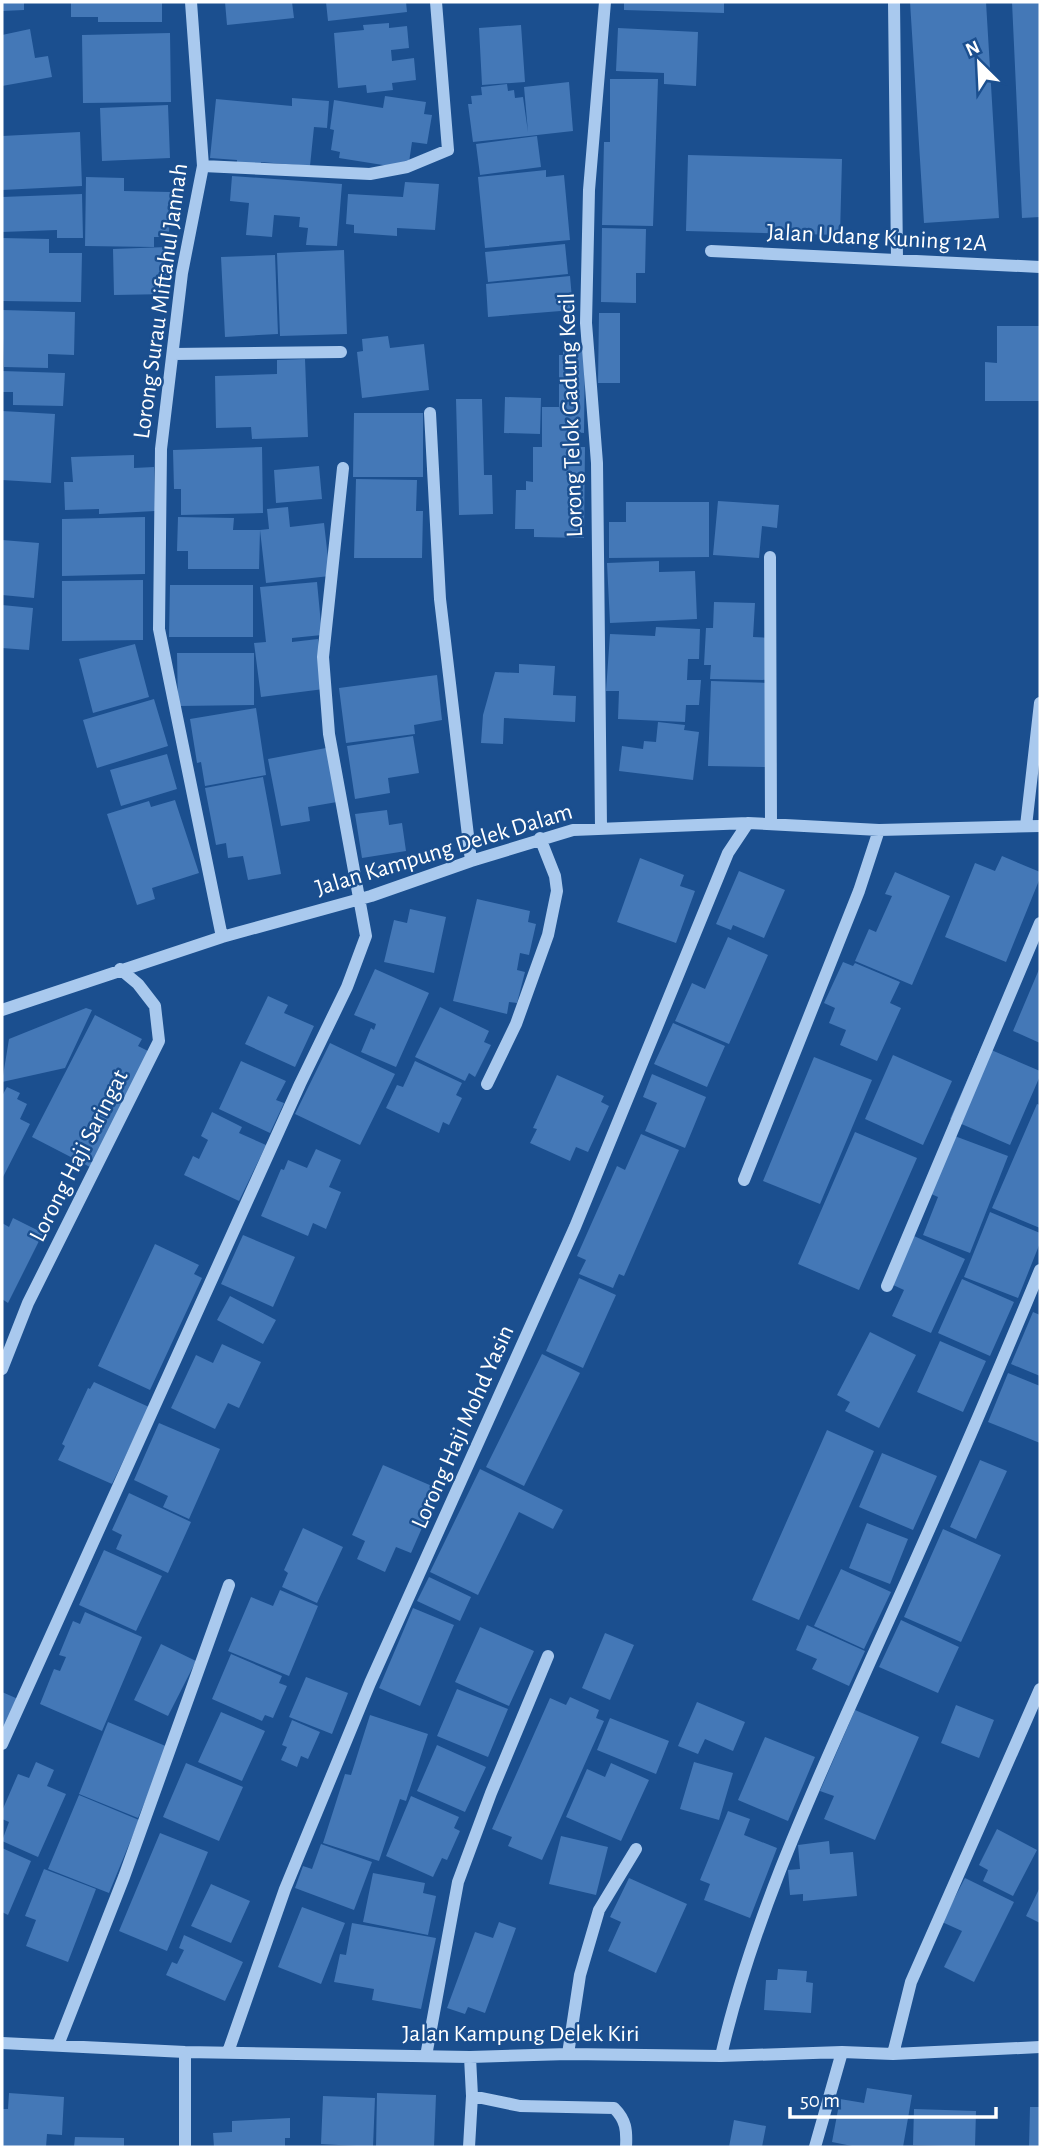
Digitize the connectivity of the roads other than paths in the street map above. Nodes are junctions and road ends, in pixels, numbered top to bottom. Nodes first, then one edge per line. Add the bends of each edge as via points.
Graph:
1 (191, 2) edge
2 (436, 2) edge
3 (605, 2) edge
4 (894, 2) edge
5 (203, 166) junction
6 (711, 251) dead end
7 (897, 258) junction
8 (1040, 267) edge
9 (341, 352) dead end
10 (173, 354) junction
11 (429, 413) dead end
12 (343, 468) dead end
13 (770, 557) dead end
14 (1040, 703) edge
15 (748, 823) junction
16 (771, 824) junction
17 (1026, 825) junction
18 (1040, 826) edge
19 (601, 827) junction
20 (879, 830) junction
21 (540, 838) junction
22 (471, 861) junction
23 (357, 900) junction
24 (1040, 923) edge
25 (222, 937) junction
26 (120, 969) junction
27 (2, 1010) edge
28 (487, 1084) dead end
29 (744, 1180) dead end
30 (1040, 1270) edge
31 (887, 1286) dead end
32 (2, 1368) edge
33 (229, 1585) dead end
34 (548, 1656) dead end
35 (1040, 1689) edge
36 (2, 1744) edge
37 (636, 1849) dead end
38 (2, 2043) edge
39 (58, 2045) junction
40 (1040, 2047) edge
41 (185, 2052) junction
42 (228, 2052) junction
43 (842, 2053) junction
44 (568, 2054) junction
45 (893, 2054) junction
46 (426, 2056) junction
47 (721, 2056) junction
48 (470, 2057) junction
49 (472, 2096) junction
50 (184, 2147) edge
51 (468, 2147) edge
52 (626, 2147) edge
53 (816, 2147) edge

1 - 5 street, Lorong Surau Miftahul Jannah
2 - 5 street via 448,150 407,167 370,174
3 - 19 street, Lorong Telok Gadung Kecil via 589,190 586,323 597,463
4 - 7 street
5 - 10 street, Lorong Surau Miftahul Jannah
6 - 7 street, Jalan Udang Kuning 12A
7 - 8 street, Jalan Udang Kuning 12A
9 - 10 street
10 - 25 street, Lorong Surau Miftahul Jannah via 161,449 159,629
11 - 22 street via 440,599
12 - 23 street via 323,657 329,734
13 - 16 street
14 - 17 street
15 - 16 street, Jalan Kampung Delek Dalam
15 - 19 street, Jalan Kampung Delek Dalam
15 - 42 street, Lorong Haji Mohd Yasin via 728,853 575,1227 365,1696 285,1889
16 - 20 street, Jalan Kampung Delek Dalam
17 - 18 street, Jalan Kampung Delek Dalam
17 - 20 street, Jalan Kampung Delek Dalam
19 - 21 street, Jalan Kampung Delek Dalam
20 - 29 street
21 - 22 street, Jalan Kampung Delek Dalam
21 - 28 street via 557,891 548,935 516,1024
22 - 23 street, Jalan Kampung Delek Dalam
23 - 25 street, Jalan Kampung Delek Dalam
23 - 36 street via 366,936 346,987
24 - 31 street
25 - 26 street, Jalan Kampung Delek Dalam
26 - 27 street, Jalan Kampung Delek Dalam
26 - 32 street, Lorong Haji Saringat via 155,1006 159,1041 28,1303
30 - 47 street via 790,1850 749,1957
33 - 39 street
34 - 46 street via 458,1882
35 - 45 street via 911,1982
37 - 44 street via 599,1910 580,1976
38 - 39 street, Jalan Kampung Delek Kiri
39 - 41 street, Jalan Kampung Delek Kiri
40 - 45 street, Jalan Kampung Delek Kiri
41 - 42 street, Jalan Kampung Delek Kiri
41 - 50 street
42 - 46 street, Jalan Kampung Delek Kiri
43 - 45 street, Jalan Kampung Delek Kiri
43 - 47 street, Jalan Kampung Delek Kiri
43 - 53 street
44 - 47 street, Jalan Kampung Delek Kiri
44 - 48 street, Jalan Kampung Delek Kiri
46 - 48 street, Jalan Kampung Delek Kiri
48 - 49 street
49 - 51 street
49 - 52 street via 520,2106 614,2108 624,2118

